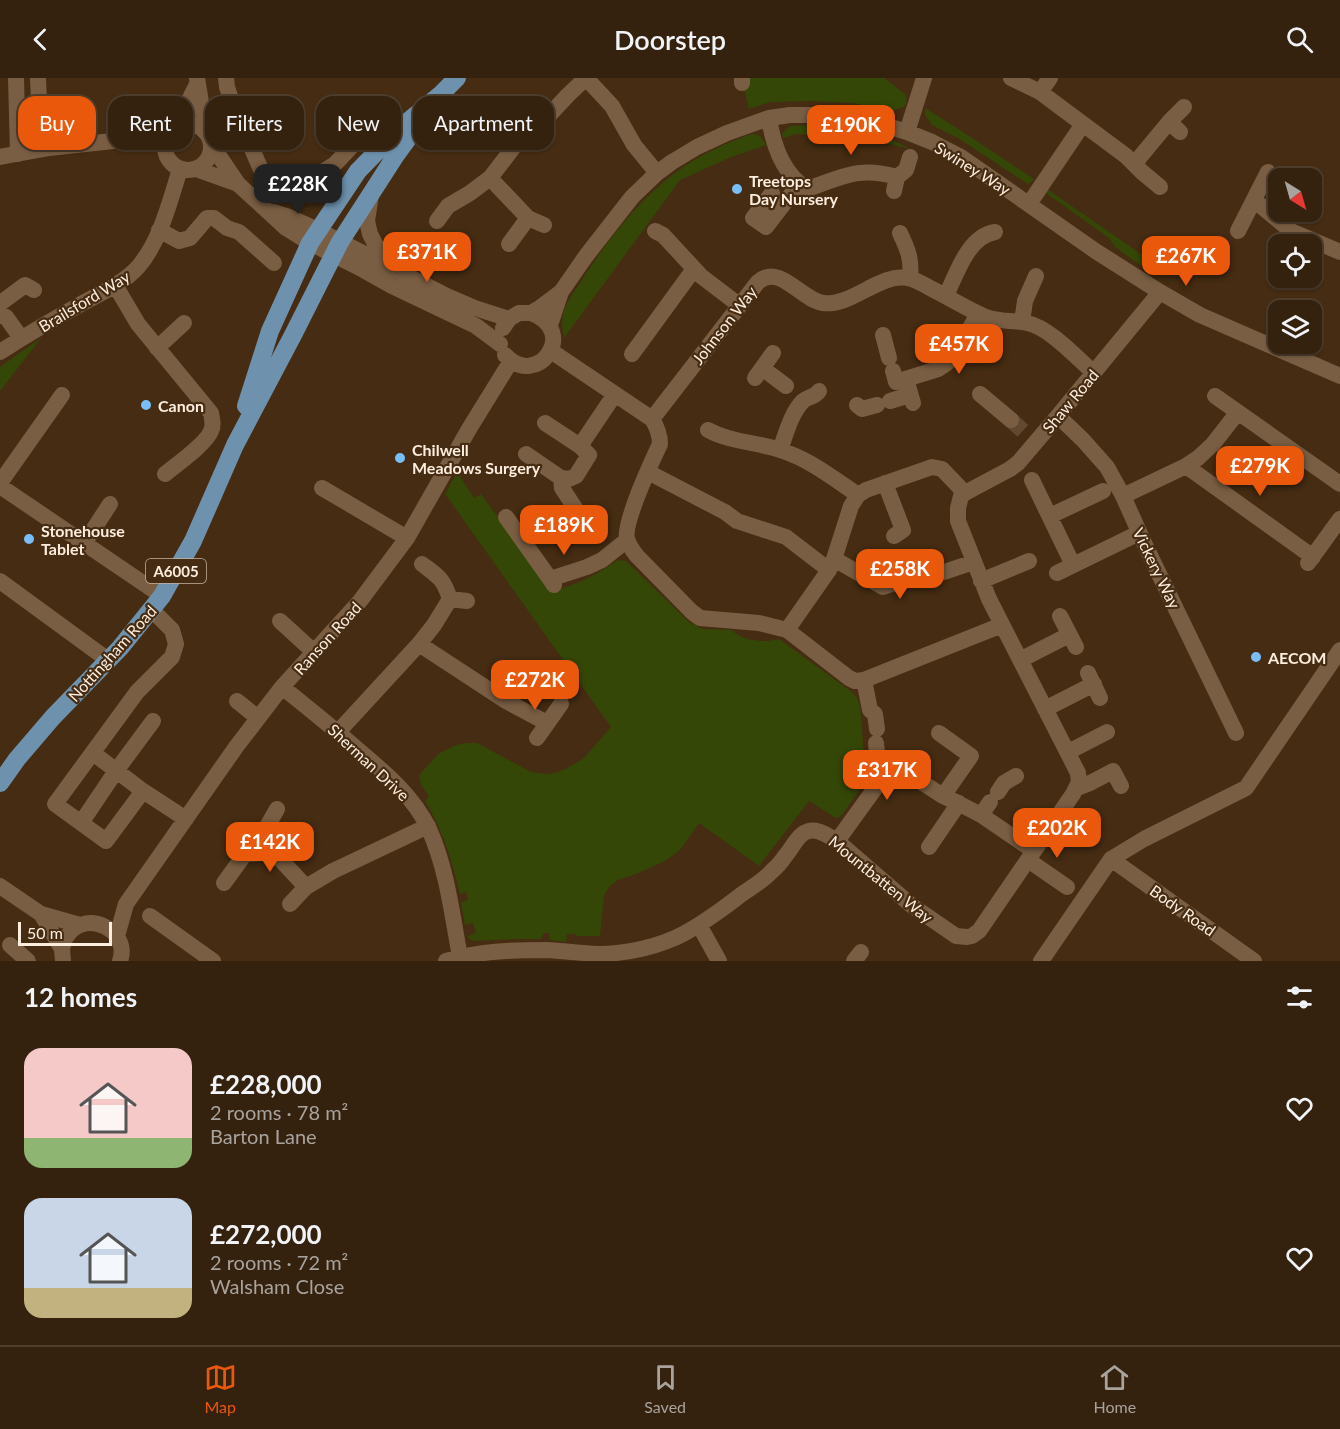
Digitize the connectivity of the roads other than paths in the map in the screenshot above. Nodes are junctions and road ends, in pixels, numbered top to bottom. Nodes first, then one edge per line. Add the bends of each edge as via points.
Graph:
1 (16, 78) edge
2 (38, 78) edge
3 (226, 78) edge
4 (457, 78) edge
5 (586, 78) edge
6 (924, 78) edge
7 (1011, 78) edge
8 (1050, 78) edge
9 (197, 81) edge
10 (1040, 92) junction
11 (440, 95) junction
12 (39, 96) edge
13 (190, 96) edge
14 (1184, 107) dead end
15 (769, 118) junction
16 (205, 119) edge
17 (193, 124) edge
18 (1083, 124) junction
19 (907, 132) junction
20 (205, 134) edge
21 (39, 150) edge
22 (165, 150) edge
23 (211, 150) edge
24 (217, 150) edge
25 (348, 150) edge
26 (18, 154) junction
27 (910, 157) dead end
28 (0, 158) edge
29 (1135, 164) junction
30 (188, 169) junction
31 (1268, 172) dead end
32 (657, 173) junction
33 (490, 178) junction
34 (238, 184) junction
35 (1160, 186) dead end
36 (806, 188) junction
37 (371, 195) junction
38 (1254, 200) junction
39 (1029, 204) junction
40 (770, 205) dead end
41 (437, 221) dead end
42 (159, 230) junction
43 (655, 231) dead end
44 (1238, 231) dead end
45 (900, 232) dead end
46 (995, 232) dead end
47 (314, 236) junction
48 (508, 244) dead end
49 (337, 248) junction
50 (1340, 252) edge
51 (274, 263) dead end
52 (386, 263) junction
53 (689, 264) junction
54 (1036, 276) dead end
55 (910, 278) junction
56 (116, 285) junction
57 (22, 287) dead end
58 (561, 292) junction
59 (1160, 292) junction
60 (946, 296) junction
61 (739, 305) junction
62 (1, 309) edge
63 (531, 313) junction
64 (978, 314) junction
65 (509, 319) junction
66 (1022, 322) junction
67 (184, 323) dead end
68 (550, 325) junction
69 (883, 335) dead end
70 (21, 338) junction
71 (500, 344) junction
72 (157, 348) junction
73 (551, 351) junction
74 (0, 352) edge
75 (773, 353) dead end
76 (632, 354) dead end
77 (511, 362) junction
78 (1094, 373) junction
79 (1340, 376) edge
80 (901, 381) junction
81 (819, 391) dead end
82 (615, 394) junction
83 (795, 394) junction
84 (980, 394) dead end
85 (62, 395) dead end
86 (1215, 396) dead end
87 (857, 405) dead end
88 (1238, 412) junction
89 (1058, 416) junction
90 (652, 419) junction
91 (545, 423) dead end
92 (708, 430) dead end
93 (1023, 431) junction
94 (235, 445) junction
95 (580, 446) junction
96 (780, 450) junction
97 (526, 454) dead end
98 (1186, 466) junction
99 (648, 472) junction
100 (165, 474) dead end
101 (561, 478) junction
102 (1032, 480) dead end
103 (885, 483) junction
104 (1340, 484) edge
105 (0, 485) edge
106 (322, 488) dead end
107 (1102, 491) dead end
108 (965, 493) junction
109 (858, 495) junction
110 (1123, 496) junction
111 (110, 504) dead end
112 (577, 511) dead end
113 (1050, 516) junction
114 (506, 517) dead end
115 (1340, 519) edge
116 (1139, 533) junction
117 (894, 536) dead end
118 (407, 538) junction
119 (627, 540) junction
120 (84, 544) junction
121 (974, 561) junction
122 (1029, 561) dead end
123 (422, 564) dead end
124 (831, 565) junction
125 (1073, 565) junction
126 (1057, 573) dead end
127 (0, 580) edge
128 (981, 580) junction
129 (447, 592) junction
130 (467, 601) dead end
131 (157, 603) junction
132 (1060, 616) dead end
133 (280, 621) dead end
134 (1002, 625) junction
135 (787, 630) junction
136 (419, 644) junction
137 (1340, 650) edge
138 (314, 652) junction
139 (108, 660) junction
140 (1020, 660) junction
141 (864, 680) junction
142 (1094, 685) dead end
143 (282, 687) junction
144 (237, 701) dead end
145 (561, 704) dead end
146 (1045, 709) junction
147 (258, 718) junction
148 (153, 721) dead end
149 (547, 723) junction
150 (338, 732) junction
151 (1107, 732) dead end
152 (939, 733) dead end
153 (1236, 733) dead end
154 (537, 738) dead end
155 (1068, 752) junction
156 (93, 753) junction
157 (116, 771) junction
158 (879, 772) junction
159 (1016, 776) dead end
160 (0, 783) edge
161 (1121, 786) dead end
162 (1077, 788) junction
163 (142, 790) junction
164 (943, 796) junction
165 (959, 803) junction
166 (990, 803) junction
167 (277, 809) dead end
168 (186, 819) junction
169 (81, 823) junction
170 (428, 826) junction
171 (837, 841) junction
172 (929, 847) dead end
173 (260, 848) junction
174 (1031, 856) junction
175 (1111, 859) junction
176 (224, 883) dead end
177 (0, 886) edge
178 (306, 887) junction
179 (1066, 887) dead end
180 (126, 904) junction
181 (290, 904) dead end
182 (41, 914) junction
183 (150, 916) dead end
184 (88, 924) junction
185 (699, 925) junction
186 (117, 936) junction
187 (10, 945) dead end
188 (62, 955) edge
189 (597, 957) edge
190 (453, 959) edge
191 (122, 960) edge
192 (28, 961) edge
193 (213, 961) edge
194 (718, 961) edge
195 (1041, 961) edge
196 (1254, 961) edge

1 - 26 street
2 - 12 street
3 - 25 street via 233,105 267,178 319,174
4 - 11 main road, Nottingham Road / A6005
5 - 32 street via 612,106 634,145
5 - 33 street via 516,144
6 - 19 street
7 - 10 street
8 - 10 street
9 - 13 street
9 - 16 street
10 - 18 street
11 - 37 main road, Nottingham Road / A6005
11 - 47 main road, Nottingham Road / A6005 via 358,171
14 - 29 street via 1174,127
15 - 19 street, Swiney Way via 861,118
15 - 32 street, Swiney Way via 717,137
15 - 36 street via 780,157
17 - 20 street
18 - 29 street
18 - 39 street
19 - 39 street, Swiney Way via 961,157
21 - 26 street
22 - 30 street via 169,161
23 - 30 street via 205,163
24 - 34 street
26 - 28 street
27 - 36 street via 896,184 873,172 858,172
29 - 35 street
30 - 34 street
30 - 42 street, Brailsford Way
31 - 38 street
32 - 58 street, Swiney Way via 614,219
33 - 41 street via 470,193 443,200
33 - 48 street via 536,221
34 - 47 street via 286,228
36 - 40 street
37 - 49 main road, Nottingham Road / A6005
37 - 52 street via 367,221
38 - 44 street
38 - 50 street via 1291,231
39 - 59 street, Swiney Way
42 - 51 street via 179,241 190,238 207,218 214,218 239,232
42 - 56 street, Brailsford Way via 137,268
43 - 53 street
45 - 55 street via 909,253
46 - 60 street via 974,244
47 - 49 street
47 - 94 main road, Nottingham Road / A6005 via 270,331
49 - 52 street
49 - 71 street via 392,286 476,326
49 - 94 main road, Nottingham Road / A6005
52 - 65 street via 447,296
53 - 61 street
53 - 76 street via 668,305
54 - 66 street via 1025,301
55 - 60 street
55 - 61 street, Johnson Way via 895,278 836,303 823,303 772,276 758,282
56 - 70 street, Brailsford Way
56 - 72 street
57 - 62 street via 9,296
58 - 63 street, Swiney Way
58 - 68 street, Swiney Way
59 - 78 street, Shaw Road
59 - 79 street, Swiney Way via 1200,315
60 - 64 street
61 - 90 street, Johnson Way
62 - 70 street
63 - 65 street, Swiney Way via 519,313
63 - 68 street
64 - 66 street via 993,320
64 - 80 street via 947,363
65 - 71 street via 501,330
66 - 78 street via 1048,332
67 - 72 street
68 - 73 street, Swiney Way
69 - 80 street
70 - 74 street, Brailsford Way
71 - 77 street
72 - 100 street via 211,413 213,426 204,441
73 - 77 street via 533,366
73 - 82 street
75 - 83 street via 758,373
77 - 118 street, Ranson Road
78 - 89 street, Shaw Road
80 - 87 street via 883,403 862,408
81 - 83 street via 816,395
82 - 90 street
82 - 95 street
83 - 96 street via 794,414
84 - 93 street
85 - 105 street
86 - 88 street
88 - 98 street via 1212,444
88 - 104 street
89 - 93 street, Shaw Road
89 - 110 street, Vickery Way via 1107,467
90 - 99 street via 660,444
91 - 95 street
92 - 96 street
93 - 108 street, Shaw Road via 1018,463
94 - 131 main road, Nottingham Road / A6005 via 193,541
95 - 101 street via 589,455 576,476
96 - 109 street via 805,460
97 - 101 street
98 - 110 street
98 - 115 street via 1310,560
99 - 119 street via 628,524
99 - 124 street via 737,521 786,537
101 - 112 street via 562,488
102 - 113 street
103 - 108 street via 937,467
103 - 109 street
103 - 117 street via 903,530
105 - 120 street
106 - 118 street
107 - 113 street
108 - 121 street via 959,500 958,521
109 - 124 street
110 - 116 street, Vickery Way
111 - 120 street
113 - 125 street
114 - 119 street via 552,582 602,560
116 - 125 street
116 - 153 street, Vickery Way
118 - 138 street, Ranson Road via 360,601
119 - 135 street via 637,556 700,618 749,621
120 - 131 street
121 - 124 street via 883,587
121 - 128 street
122 - 128 street
123 - 129 street via 438,577
124 - 135 street
125 - 126 street
127 - 139 street
128 - 134 street
129 - 130 street
129 - 136 street via 434,625
131 - 139 main road, Nottingham Road / A6005
131 - 156 street via 176,644 172,657 137,692
132 - 140 street via 1073,641
133 - 138 street
134 - 140 street
134 - 141 street
135 - 141 street via 849,678
136 - 149 street
136 - 150 street
137 - 175 street via 1246,788
138 - 143 street, Ranson Road
139 - 160 main road, Nottingham Road / A6005 via 53,717
140 - 146 street
141 - 158 street via 870,710 875,714
142 - 146 street
143 - 147 street, Ranson Road
143 - 150 street, Sherman Drive
144 - 147 street
145 - 149 street
146 - 155 street
147 - 168 street, Ranson Road
148 - 157 street
149 - 154 street
150 - 170 street, Sherman Drive via 386,774
151 - 155 street
152 - 164 street via 971,756
155 - 162 street via 1078,772
156 - 157 street
156 - 169 street via 56,804
157 - 163 street
157 - 169 street
158 - 164 street via 905,773
158 - 171 street via 873,792
159 - 166 street via 1004,783
161 - 162 street via 1113,771
162 - 174 street, Mountbatten Way
163 - 168 street
163 - 169 street via 106,841
164 - 165 street
165 - 166 street
165 - 172 street
166 - 174 street
167 - 173 street
168 - 180 street, Ranson Road
170 - 178 street
170 - 190 street, Sherman Drive via 444,874
171 - 174 street, Mountbatten Way via 911,905 961,937 979,931
171 - 185 street, Mountbatten Way via 819,831 804,833 769,875
173 - 176 street via 245,854
173 - 178 street via 281,860
174 - 179 street
175 - 195 street
175 - 196 street, Body Road
177 - 182 street, Ranson Road
178 - 181 street
180 - 184 street, Ranson Road
180 - 186 street, Ranson Road
182 - 184 street, Ranson Road
182 - 188 street, Ranson Road
183 - 193 street
184 - 186 street, Ranson Road via 108,927
184 - 188 street, Ranson Road via 66,936
185 - 189 street, Mountbatten Way via 646,947
185 - 194 street
186 - 191 street, Ranson Road
187 - 192 street
189 - 190 street, Mountbatten Way via 547,950 497,951

